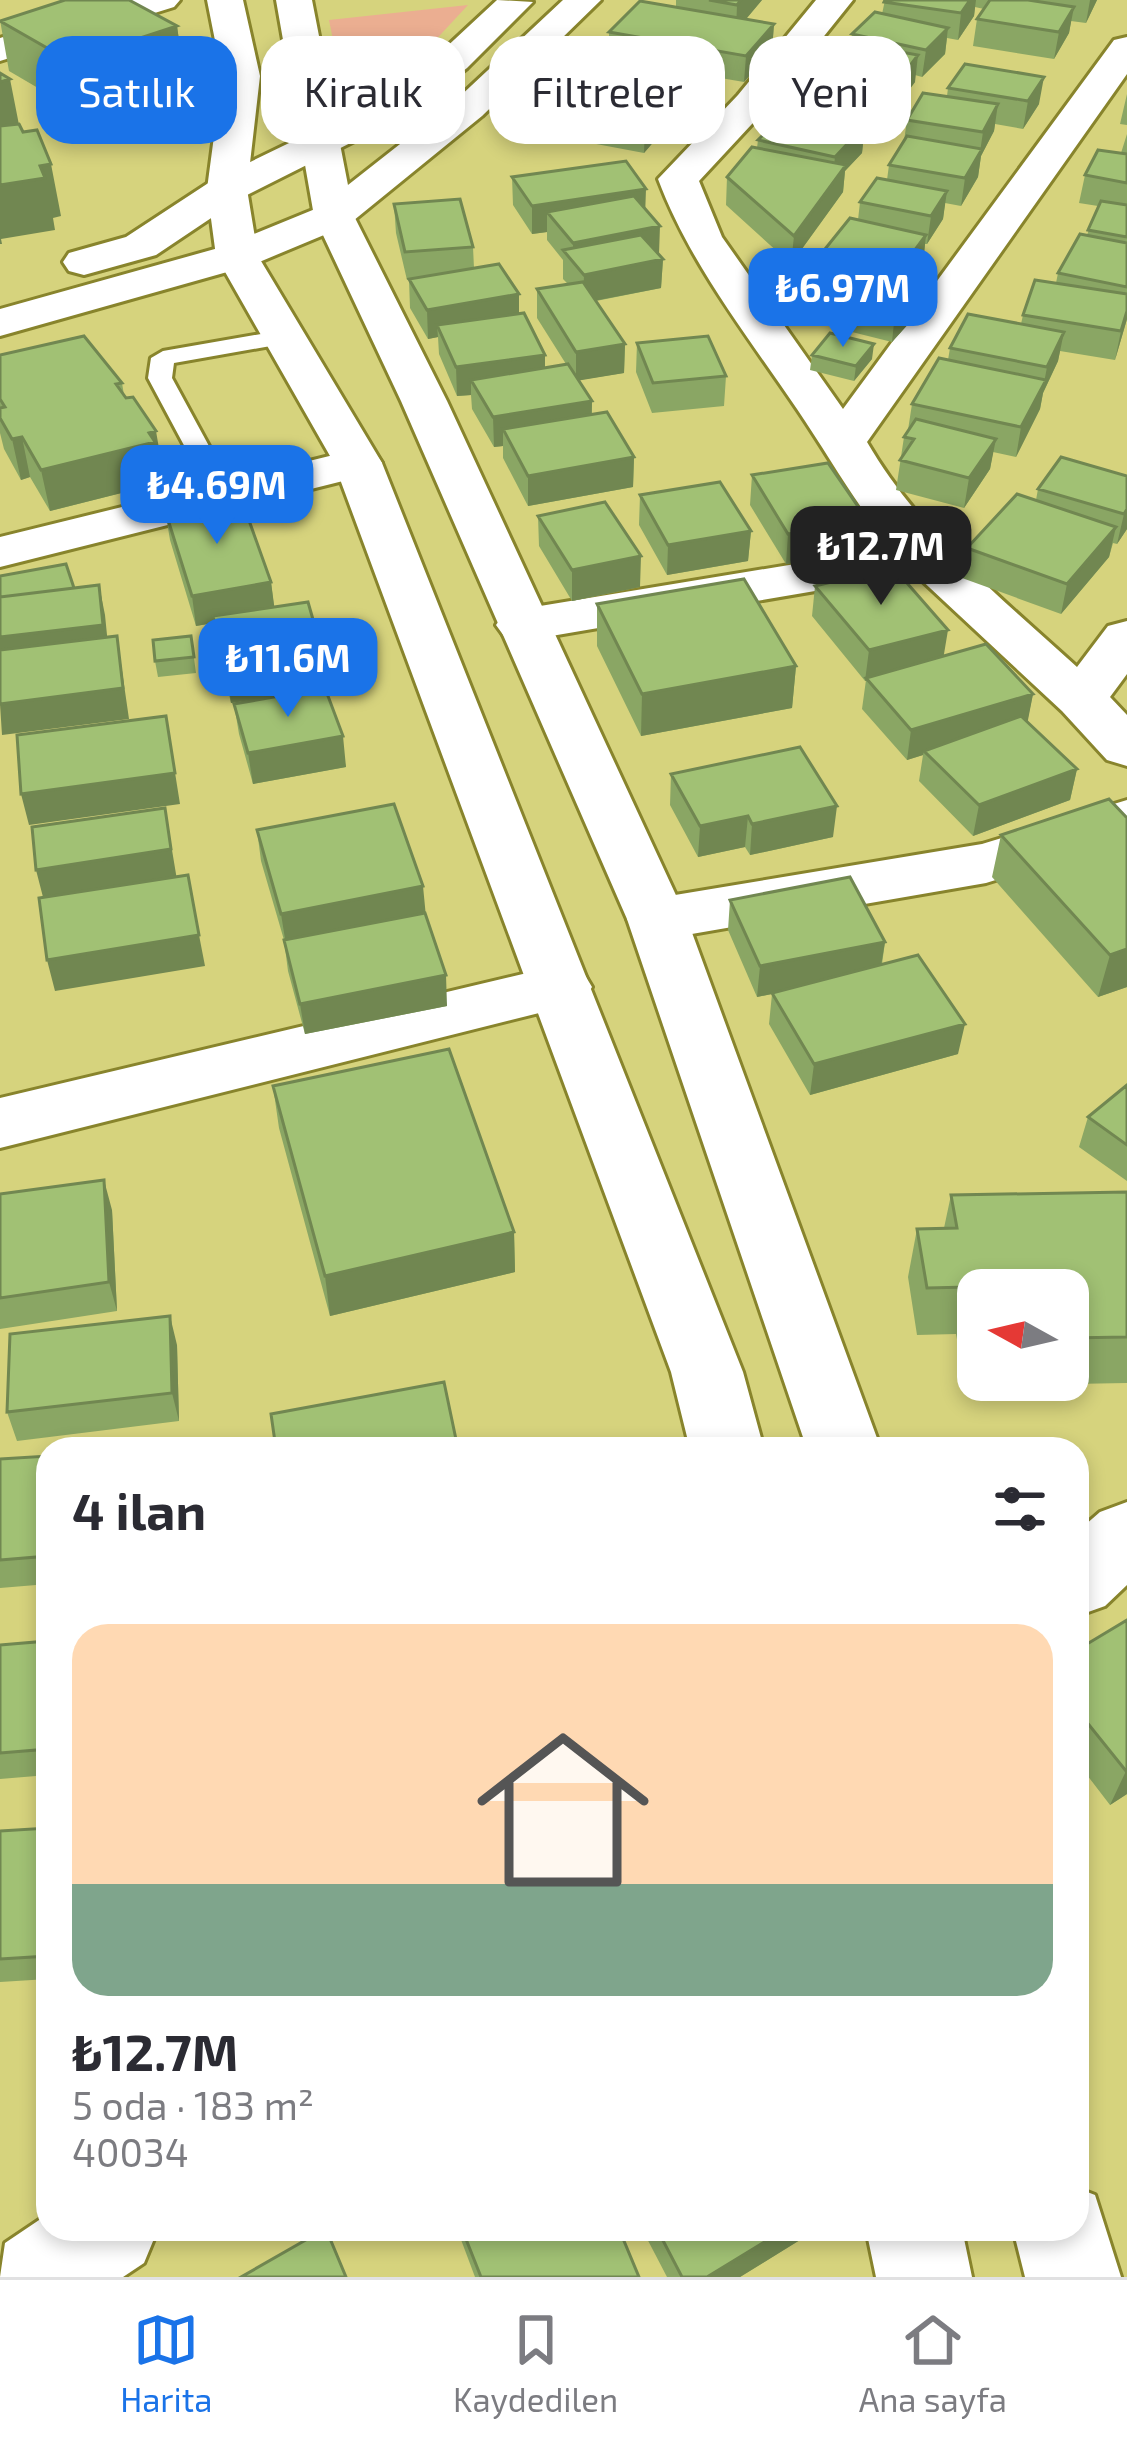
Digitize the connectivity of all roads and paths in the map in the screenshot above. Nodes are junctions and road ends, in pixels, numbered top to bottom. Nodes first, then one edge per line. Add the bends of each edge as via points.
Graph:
1 (162, 0) edge
2 (225, 0) edge
3 (294, 0) edge
4 (518, 0) edge
5 (583, 0) edge
6 (835, 0) edge
7 (71, 14) edge
8 (1127, 48) edge
9 (0, 50) edge
10 (318, 145) junction
11 (227, 189) junction
12 (334, 216) junction
13 (237, 256) junction
14 (0, 286) edge
15 (0, 323) edge
16 (284, 337) junction
17 (843, 442) junction
18 (203, 459) dead end
19 (358, 463) junction
20 (0, 552) edge
21 (926, 557) junction
22 (522, 625) junction
23 (1127, 637) edge
24 (1081, 699) junction
25 (1127, 748) edge
26 (1127, 819) edge
27 (657, 919) junction
28 (561, 988) junction
29 (0, 1124) edge
30 (724, 1437) edge
31 (840, 1437) edge
32 (1127, 1536) edge
33 (1089, 1570) edge
34 (92, 2241) edge
35 (916, 2241) edge
36 (1064, 2241) edge
37 (39, 2277) edge
38 (924, 2277) edge
39 (1073, 2277) edge

1 - 7 street
2 - 11 street via 241,76
3 - 10 street
4 - 10 street via 391,108
5 - 12 street via 469,108
6 - 17 street via 678,178 700,237
7 - 9 street
8 - 17 street via 1092,128
10 - 11 street
10 - 12 street
11 - 13 street
11 - 14 street via 141,246
12 - 13 street
12 - 22 street
13 - 15 street
13 - 16 street
16 - 18 lane via 163,358 160,378
16 - 19 street
17 - 21 street via 873,494
19 - 20 street
19 - 28 street
21 - 22 street
21 - 24 street
22 - 27 street
23 - 24 street
24 - 25 street
26 - 27 street via 986,863
27 - 31 street
28 - 29 street
28 - 30 street via 707,1372
32 - 33 street
34 - 37 street
35 - 38 street
36 - 39 street

